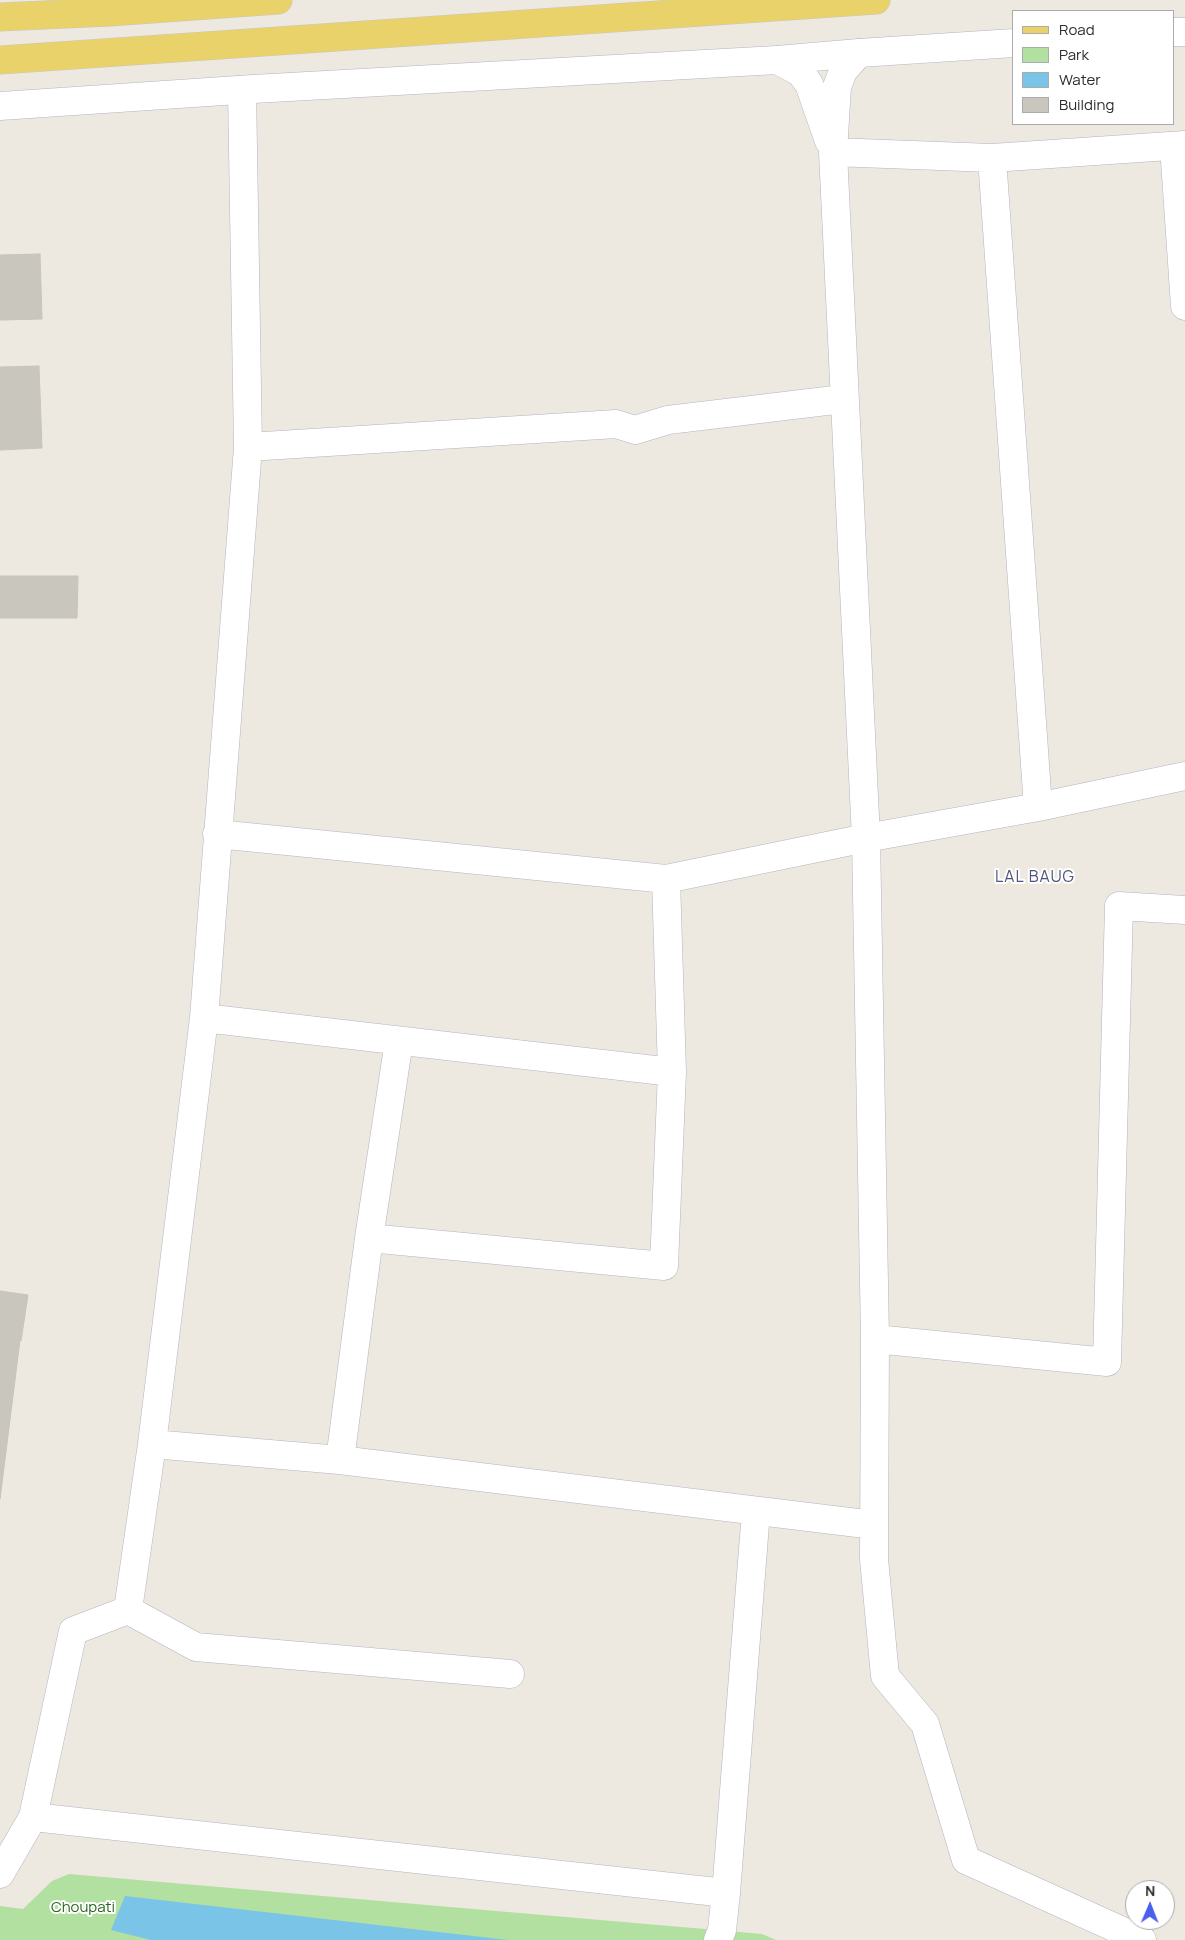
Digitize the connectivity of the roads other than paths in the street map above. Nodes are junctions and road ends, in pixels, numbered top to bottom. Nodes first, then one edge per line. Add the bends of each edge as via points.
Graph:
1 (278, 0) edge
2 (876, 0) edge
3 (0, 17) edge
4 (1012, 43) edge
5 (859, 53) junction
6 (0, 60) edge
7 (777, 60) junction
8 (242, 90) junction
9 (0, 106) edge
10 (1180, 146) edge
11 (833, 152) junction
12 (992, 158) junction
13 (1185, 306) edge
14 (844, 399) junction
15 (248, 447) junction
16 (1185, 776) edge
17 (1038, 807) junction
18 (217, 834) junction
19 (866, 838) junction
20 (666, 879) junction
21 (1185, 910) edge
22 (204, 1018) junction
23 (399, 1041) junction
24 (672, 1072) junction
25 (369, 1238) junction
26 (875, 1339) junction
27 (152, 1444) junction
28 (340, 1460) junction
29 (756, 1511) junction
30 (874, 1525) junction
31 (128, 1610) junction
32 (510, 1674) dead end
33 (33, 1817) junction
34 (0, 1874) edge
35 (726, 1893) junction
36 (718, 1940) edge
37 (1142, 1940) edge

1 - 3 main road
2 - 6 main road
4 - 5 street
5 - 7 street
5 - 11 street via 843,71 838,87
7 - 8 street
7 - 11 street via 800,72 809,84
8 - 9 street
8 - 15 street
10 - 12 street
10 - 13 street
11 - 12 street
11 - 14 street
12 - 17 street
14 - 15 street via 668,420 635,430 616,424
14 - 19 street
15 - 18 street
16 - 17 street
17 - 19 street
18 - 20 street
18 - 22 street
19 - 20 street
19 - 26 street
20 - 24 street
21 - 26 street via 1118,906 1107,1362
22 - 23 street
22 - 27 street
23 - 24 street
23 - 25 street
24 - 25 street via 664,1266
25 - 28 street
26 - 30 street
27 - 28 street
27 - 31 street
28 - 29 street
29 - 30 street
29 - 35 street
30 - 37 street via 885,1676 926,1724 966,1860
31 - 32 street via 196,1647
31 - 33 street via 73,1631
33 - 34 street
33 - 35 street
35 - 36 street

